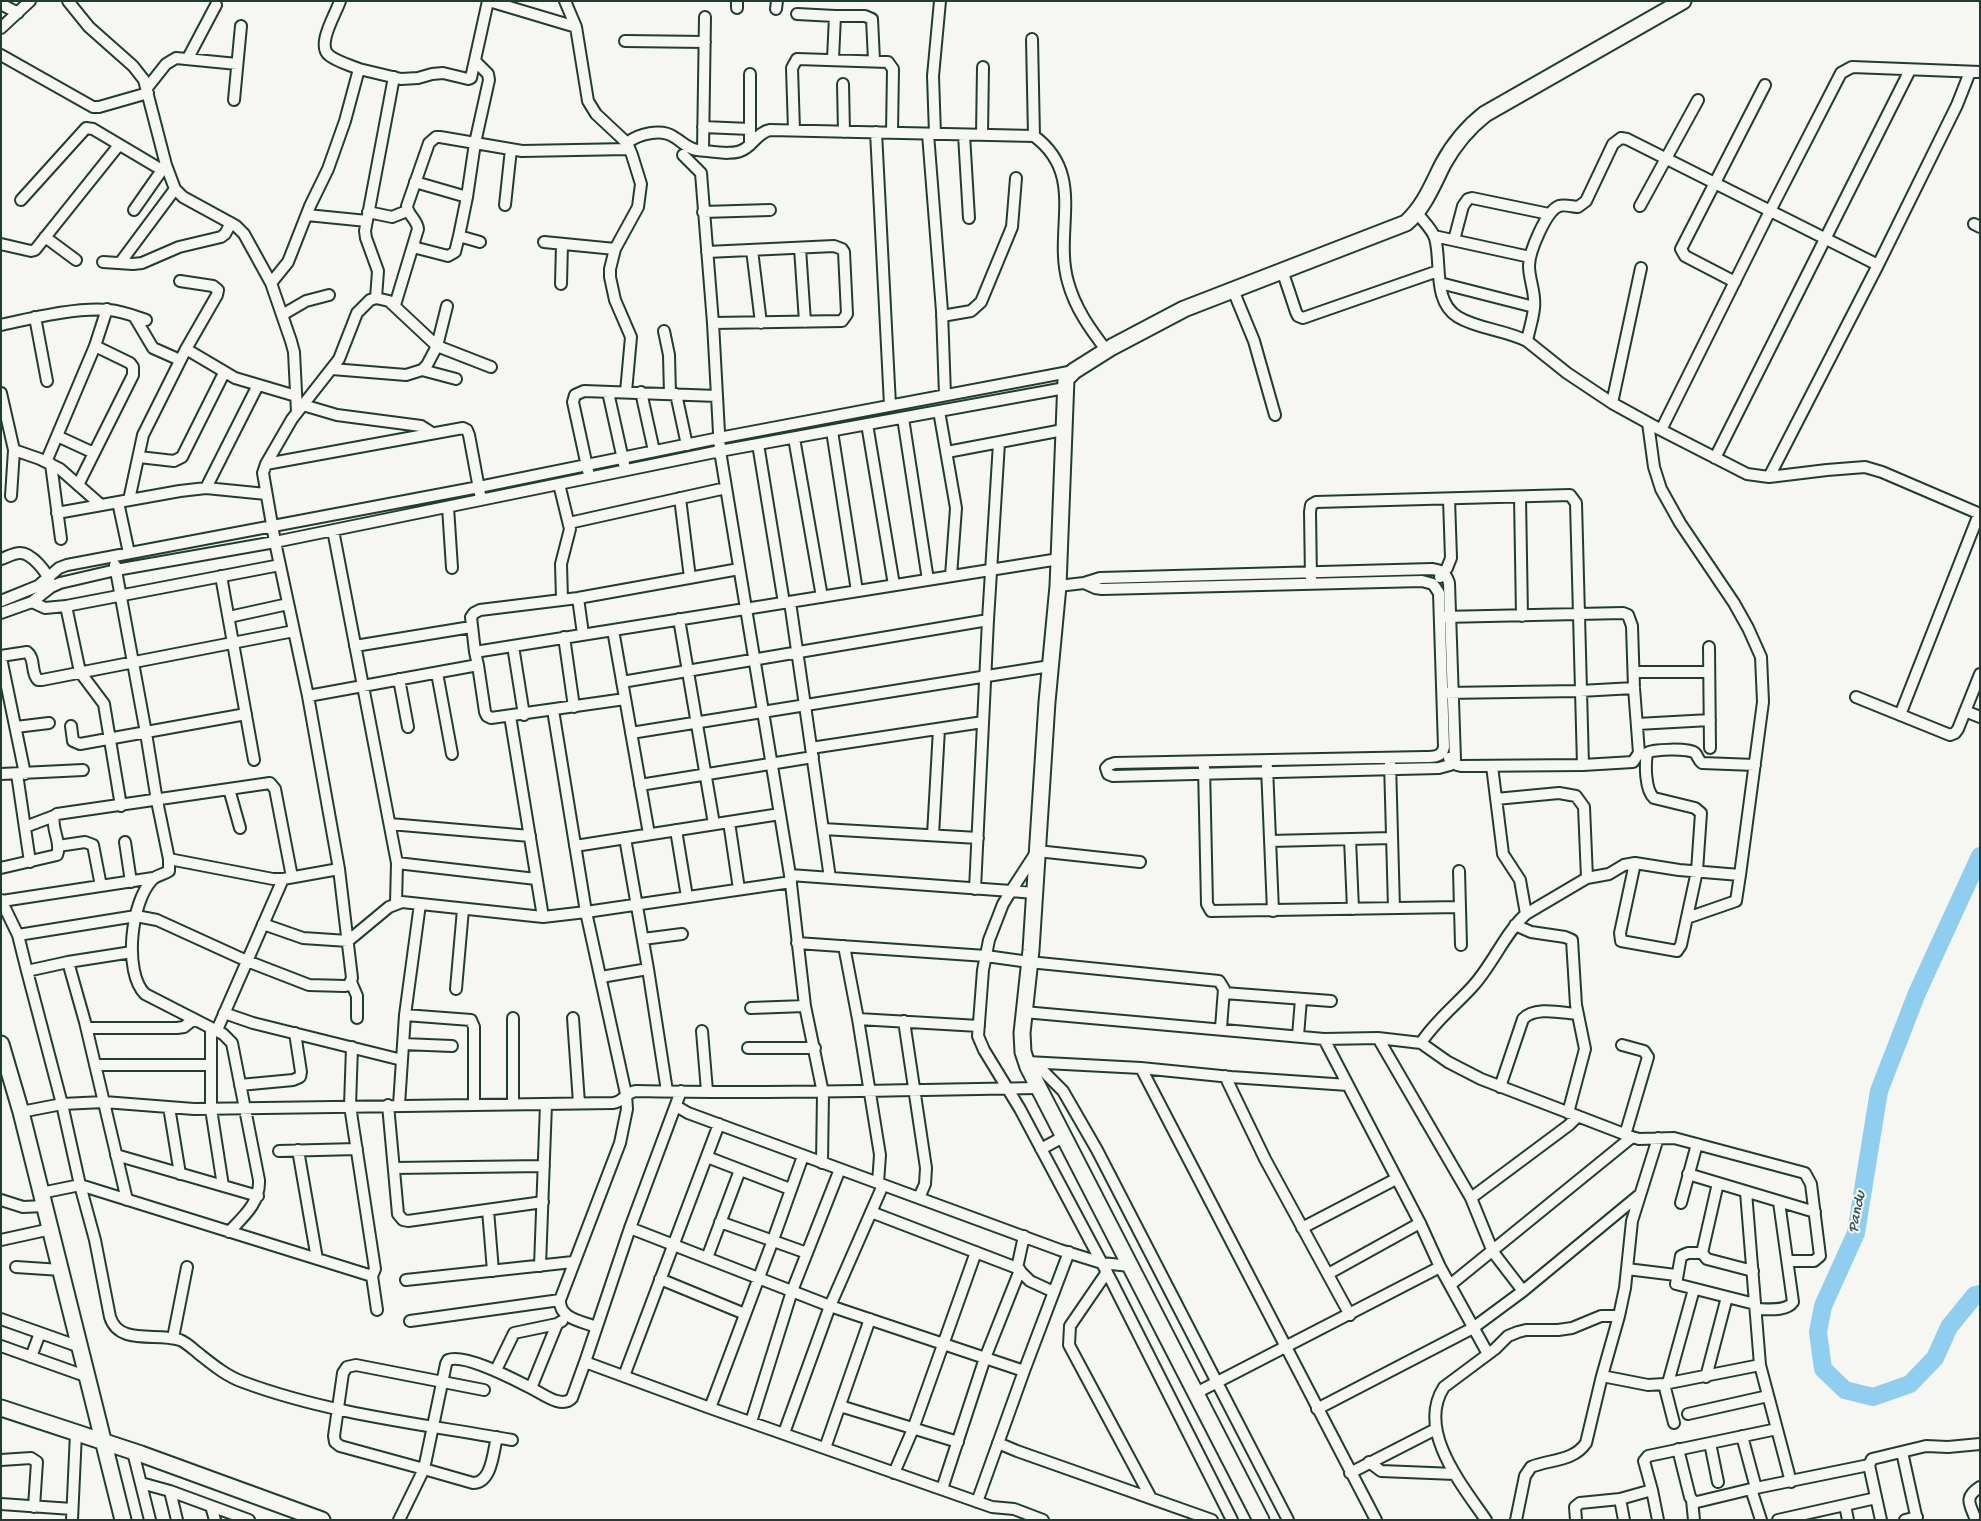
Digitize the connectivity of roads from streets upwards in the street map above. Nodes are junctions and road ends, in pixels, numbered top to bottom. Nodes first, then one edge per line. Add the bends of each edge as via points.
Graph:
1 (30, 1) edge
2 (68, 1) edge
3 (340, 1) edge
4 (488, 1) edge
5 (565, 1) edge
6 (940, 1) edge
7 (1683, 1) edge
8 (1, 4) edge
9 (216, 5) dead end
10 (18, 13) junction
11 (797, 14) dead end
12 (835, 16) junction
13 (705, 17) dead end
14 (241, 26) dead end
15 (576, 27) junction
16 (1, 28) edge
17 (1032, 40) dead end
18 (625, 41) dead end
19 (705, 42) junction
20 (1, 55) edge
21 (188, 58) junction
22 (834, 59) junction
23 (874, 60) junction
24 (476, 62) junction
25 (237, 64) junction
26 (983, 67) dead end
27 (359, 69) junction
28 (1910, 70) junction
29 (1975, 72) edge
30 (750, 74) dead end
31 (394, 77) junction
32 (843, 84) dead end
33 (1765, 85) dead end
34 (147, 91) junction
35 (234, 100) dead end
36 (1698, 100) dead end
37 (703, 127) junction
38 (750, 129) junction
39 (794, 130) junction
40 (844, 132) junction
41 (876, 132) junction
42 (892, 133) junction
43 (932, 134) junction
44 (964, 135) junction
45 (982, 135) junction
46 (1034, 136) junction
47 (475, 143) junction
48 (119, 144) junction
49 (750, 145) junction
50 (628, 146) junction
51 (511, 149) junction
52 (703, 150) junction
53 (683, 155) dead end
54 (1666, 160) junction
55 (164, 168) junction
56 (1016, 178) dead end
57 (415, 182) junction
58 (1714, 184) junction
59 (175, 190) junction
60 (467, 197) junction
61 (20, 200) dead end
62 (505, 205) dead end
63 (1640, 206) dead end
64 (134, 210) dead end
65 (770, 210) dead end
66 (407, 211) junction
67 (1770, 211) junction
68 (703, 212) junction
69 (1417, 213) junction
70 (1550, 214) junction
71 (307, 215) junction
72 (368, 216) junction
73 (969, 218) dead end
74 (231, 223) junction
75 (459, 236) junction
76 (1434, 236) junction
77 (46, 237) junction
78 (1827, 238) junction
79 (1454, 240) junction
80 (480, 242) dead end
81 (544, 242) dead end
82 (1, 244) edge
83 (562, 244) junction
84 (413, 247) junction
85 (800, 248) junction
86 (615, 249) junction
87 (752, 250) junction
88 (707, 252) junction
89 (1530, 257) junction
90 (76, 260) dead end
91 (103, 262) dead end
92 (120, 263) junction
93 (1878, 265) junction
94 (1641, 268) dead end
95 (1282, 270) junction
96 (1438, 271) junction
97 (180, 281) dead end
98 (1734, 282) junction
99 (271, 283) junction
100 (1440, 283) junction
101 (561, 284) dead end
102 (1232, 290) junction
103 (329, 295) dead end
104 (376, 298) junction
105 (395, 305) junction
106 (447, 306) dead end
107 (1534, 307) junction
108 (107, 310) junction
109 (282, 315) junction
110 (134, 316) junction
111 (942, 316) junction
112 (35, 317) junction
113 (146, 320) dead end
114 (805, 322) junction
115 (713, 323) junction
116 (761, 323) junction
117 (1, 325) edge
118 (664, 331) dead end
119 (1527, 341) junction
120 (95, 346) junction
121 (437, 346) junction
122 (186, 349) junction
123 (1107, 351) junction
124 (180, 360) junction
125 (491, 367) dead end
126 (332, 369) junction
127 (422, 370) junction
128 (1074, 370) junction
129 (224, 373) junction
130 (456, 379) dead end
131 (47, 381) dead end
132 (258, 385) junction
133 (1065, 388) junction
134 (608, 392) junction
135 (626, 392) junction
136 (641, 392) junction
137 (1, 393) edge
138 (673, 394) junction
139 (945, 395) junction
140 (296, 396) junction
141 (717, 396) junction
142 (1612, 403) junction
143 (890, 405) junction
144 (300, 408) junction
145 (939, 411) junction
146 (1275, 415) dead end
147 (903, 418) junction
148 (1648, 423) junction
149 (867, 424) junction
150 (832, 430) junction
151 (1063, 430) junction
152 (1661, 430) junction
153 (432, 433) junction
154 (57, 436) junction
155 (719, 438) junction
156 (794, 438) junction
157 (998, 443) junction
158 (758, 444) junction
159 (687, 445) junction
160 (14, 450) junction
161 (654, 451) junction
162 (720, 451) junction
163 (947, 452) junction
164 (94, 453) junction
165 (139, 456) junction
166 (623, 458) junction
167 (1715, 458) junction
168 (48, 463) junction
169 (266, 464) junction
170 (587, 465) junction
171 (625, 471) junction
172 (1769, 477) junction
173 (589, 478) junction
174 (559, 484) junction
175 (78, 485) junction
176 (479, 487) junction
177 (206, 488) junction
178 (726, 488) junction
179 (266, 494) junction
180 (436, 495) junction
181 (11, 496) dead end
182 (1520, 497) junction
183 (680, 498) junction
184 (1449, 499) junction
185 (129, 500) junction
186 (482, 500) junction
187 (118, 502) junction
188 (395, 503) junction
189 (102, 505) junction
190 (443, 508) junction
191 (58, 513) junction
192 (1980, 514) edge
193 (398, 517) junction
194 (315, 518) junction
195 (569, 523) junction
196 (272, 526) junction
197 (333, 530) junction
198 (318, 533) junction
199 (61, 539) dead end
200 (275, 542) junction
201 (129, 553) junction
202 (112, 556) junction
203 (1, 559) edge
204 (1059, 560) junction
205 (280, 565) junction
206 (452, 568) dead end
207 (740, 569) junction
208 (116, 570) junction
209 (990, 570) junction
210 (1444, 573) junction
211 (221, 576) junction
212 (951, 576) junction
213 (690, 578) junction
214 (1310, 578) junction
215 (928, 580) junction
216 (49, 582) junction
217 (1433, 584) junction
218 (894, 585) junction
219 (1058, 586) junction
220 (857, 591) junction
221 (121, 595) junction
222 (822, 597) junction
223 (578, 598) junction
224 (562, 599) junction
225 (1, 601) edge
226 (32, 602) junction
227 (787, 602) junction
228 (288, 604) junction
229 (66, 606) junction
230 (746, 609) junction
231 (1, 612) edge
232 (1579, 615) junction
233 (1522, 616) junction
234 (228, 617) junction
235 (1445, 617) junction
236 (679, 619) junction
237 (988, 620) junction
238 (471, 627) junction
239 (613, 630) junction
240 (294, 631) junction
241 (583, 634) junction
242 (564, 637) junction
243 (233, 643) junction
244 (355, 646) junction
245 (513, 646) junction
246 (1709, 647) dead end
247 (475, 652) junction
248 (797, 652) junction
249 (1, 657) edge
250 (753, 660) junction
251 (133, 662) junction
252 (478, 665) junction
253 (1050, 666) junction
254 (688, 671) junction
255 (80, 672) junction
256 (437, 672) junction
257 (1634, 672) junction
258 (1709, 672) junction
259 (1980, 674) edge
260 (985, 676) junction
261 (400, 679) junction
262 (622, 682) junction
263 (362, 686) junction
264 (1634, 688) junction
265 (1580, 691) junction
266 (1447, 693) junction
267 (308, 696) junction
268 (1856, 697) dead end
269 (625, 699) junction
270 (805, 704) junction
271 (574, 707) junction
272 (552, 710) junction
273 (762, 711) junction
274 (1965, 711) junction
275 (246, 714) junction
276 (524, 714) junction
277 (1900, 715) junction
278 (510, 716) junction
279 (1980, 716) edge
280 (1710, 720) junction
281 (696, 722) junction
282 (983, 722) junction
283 (50, 723) dead end
284 (1637, 724) junction
285 (71, 726) dead end
286 (16, 727) junction
287 (408, 727) dead end
288 (939, 729) junction
289 (146, 733) junction
290 (631, 733) junction
291 (110, 739) junction
292 (1710, 748) dead end
293 (1443, 752) junction
294 (812, 753) junction
295 (452, 754) dead end
296 (254, 760) dead end
297 (1267, 760) junction
298 (1204, 762) junction
299 (1390, 763) junction
300 (1453, 763) junction
301 (772, 764) junction
302 (1584, 765) junction
303 (1755, 765) junction
304 (1492, 766) junction
305 (82, 770) dead end
306 (1267, 772) junction
307 (1, 774) edge
308 (21, 774) junction
309 (1204, 774) junction
310 (705, 775) junction
311 (640, 785) junction
312 (229, 789) junction
313 (1496, 799) junction
314 (157, 801) junction
315 (121, 806) junction
316 (780, 814) junction
317 (54, 816) junction
318 (729, 822) junction
319 (390, 824) junction
320 (714, 824) junction
321 (25, 827) junction
322 (240, 828) dead end
323 (823, 829) junction
324 (676, 830) junction
325 (649, 834) junction
326 (530, 836) junction
327 (932, 836) junction
328 (625, 838) junction
329 (978, 838) junction
330 (1392, 838) junction
331 (1350, 839) junction
332 (1270, 841) junction
333 (125, 842) dead end
334 (58, 846) junction
335 (575, 846) junction
336 (1037, 851) junction
337 (170, 860) junction
338 (30, 862) junction
339 (1140, 862) dead end
340 (1635, 862) junction
341 (398, 863) junction
342 (1, 868) edge
343 (339, 869) junction
344 (1459, 871) dead end
345 (1697, 871) junction
346 (1740, 874) junction
347 (153, 878) junction
348 (287, 878) junction
349 (791, 878) junction
350 (830, 878) junction
351 (1587, 878) junction
352 (536, 879) junction
353 (131, 882) junction
354 (101, 886) junction
355 (975, 888) junction
356 (739, 889) junction
357 (1011, 891) junction
358 (1034, 893) junction
359 (687, 897) junction
360 (2, 901) edge
361 (396, 904) junction
362 (420, 904) junction
363 (637, 905) junction
364 (1460, 907) junction
365 (1394, 908) junction
366 (463, 909) junction
367 (1353, 909) junction
368 (1273, 911) junction
369 (586, 912) junction
370 (1526, 914) junction
371 (136, 916) junction
372 (542, 916) junction
373 (1687, 918) junction
374 (263, 924) junction
375 (1515, 925) junction
376 (682, 934) dead end
377 (18, 935) junction
378 (643, 939) junction
379 (348, 941) junction
380 (797, 943) junction
381 (1461, 945) dead end
382 (844, 946) junction
383 (132, 952) junction
384 (986, 956) junction
385 (247, 961) junction
386 (68, 962) junction
387 (1030, 962) junction
388 (648, 970) junction
389 (27, 971) junction
390 (601, 977) junction
391 (351, 982) junction
392 (456, 989) dead end
393 (1224, 993) junction
394 (1301, 999) junction
395 (1331, 1001) dead end
396 (805, 1006) junction
397 (751, 1008) dead end
398 (1024, 1012) junction
399 (224, 1013) junction
400 (1578, 1014) junction
401 (405, 1015) junction
402 (357, 1018) dead end
403 (513, 1018) dead end
404 (573, 1018) dead end
405 (194, 1019) junction
406 (858, 1019) junction
407 (904, 1021) junction
408 (979, 1026) junction
409 (86, 1028) junction
410 (1221, 1028) junction
411 (214, 1029) junction
412 (702, 1031) dead end
413 (295, 1033) junction
414 (1298, 1036) junction
415 (1378, 1038) junction
416 (1324, 1039) junction
417 (1421, 1043) junction
418 (1, 1044) edge
419 (403, 1044) junction
420 (1622, 1045) dead end
421 (452, 1046) dead end
422 (352, 1048) junction
423 (748, 1048) dead end
424 (815, 1048) junction
425 (402, 1060) junction
426 (1026, 1062) junction
427 (95, 1065) junction
428 (211, 1065) junction
429 (1141, 1068) junction
430 (1225, 1076) junction
431 (240, 1085) junction
432 (1348, 1085) junction
433 (1500, 1087) junction
434 (1039, 1088) junction
435 (1007, 1089) junction
436 (869, 1090) junction
437 (914, 1090) junction
438 (667, 1091) junction
439 (681, 1091) junction
440 (707, 1091) junction
441 (823, 1093) junction
442 (626, 1094) junction
443 (104, 1102) junction
444 (578, 1103) junction
445 (474, 1104) junction
446 (513, 1104) junction
447 (546, 1104) junction
448 (59, 1105) junction
449 (394, 1105) junction
450 (350, 1106) junction
451 (676, 1106) junction
452 (169, 1107) junction
453 (212, 1108) junction
454 (244, 1108) junction
455 (21, 1112) junction
456 (1573, 1115) junction
457 (719, 1124) junction
458 (1628, 1136) junction
459 (1064, 1137) junction
460 (1658, 1138) junction
461 (1697, 1144) junction
462 (356, 1149) junction
463 (1041, 1149) junction
464 (279, 1150) dead end
465 (298, 1150) junction
466 (116, 1155) junction
467 (803, 1156) junction
468 (706, 1157) junction
469 (822, 1163) junction
470 (544, 1166) junction
471 (394, 1168) junction
472 (840, 1169) junction
473 (740, 1170) junction
474 (180, 1174) junction
475 (1688, 1174) junction
476 (1396, 1180) junction
477 (1718, 1183) junction
478 (881, 1184) junction
479 (76, 1185) junction
480 (223, 1186) junction
481 (790, 1190) junction
482 (1746, 1192) junction
483 (47, 1196) junction
484 (258, 1196) junction
485 (1638, 1196) junction
486 (919, 1198) junction
487 (1471, 1198) junction
488 (1, 1200) edge
489 (127, 1200) junction
490 (543, 1202) junction
491 (1779, 1202) junction
492 (1681, 1203) dead end
493 (488, 1210) junction
494 (871, 1212) junction
495 (1815, 1212) junction
496 (720, 1222) junction
497 (1420, 1223) junction
498 (630, 1228) junction
499 (1302, 1228) junction
500 (51, 1230) junction
501 (229, 1232) junction
502 (1024, 1236) junction
503 (1, 1240) edge
504 (774, 1240) junction
505 (673, 1245) junction
506 (976, 1252) junction
507 (1069, 1252) junction
508 (1493, 1252) junction
509 (807, 1253) junction
510 (1702, 1253) junction
511 (707, 1258) junction
512 (317, 1259) junction
513 (1788, 1261) junction
514 (573, 1262) junction
515 (540, 1266) junction
516 (1130, 1266) junction
517 (16, 1267) dead end
518 (187, 1267) dead end
519 (1440, 1267) junction
520 (1105, 1268) junction
521 (1019, 1269) junction
522 (1627, 1269) junction
523 (61, 1270) junction
524 (493, 1271) junction
525 (1753, 1271) junction
526 (1328, 1274) junction
527 (1676, 1275) junction
528 (372, 1276) junction
529 (759, 1278) junction
530 (406, 1280) dead end
531 (660, 1280) junction
532 (1450, 1285) junction
533 (1694, 1289) junction
534 (792, 1291) junction
535 (1523, 1291) junction
536 (1054, 1292) junction
537 (1727, 1297) junction
538 (560, 1300) junction
539 (830, 1306) junction
540 (1756, 1306) junction
541 (377, 1310) dead end
542 (745, 1314) junction
543 (566, 1315) junction
544 (1350, 1315) junction
545 (1619, 1316) junction
546 (1, 1319) edge
547 (870, 1319) junction
548 (410, 1321) dead end
549 (557, 1324) junction
550 (596, 1327) junction
551 (1473, 1328) junction
552 (40, 1333) junction
553 (173, 1338) junction
554 (943, 1344) junction
555 (1, 1346) edge
556 (80, 1347) junction
557 (1286, 1348) junction
558 (1488, 1354) junction
559 (32, 1357) junction
560 (985, 1358) junction
561 (585, 1362) junction
562 (1760, 1365) junction
563 (496, 1370) junction
564 (1024, 1371) junction
565 (624, 1376) junction
566 (1602, 1376) junction
567 (1706, 1376) junction
568 (88, 1377) junction
569 (443, 1382) junction
570 (1217, 1383) junction
571 (1666, 1384) junction
572 (531, 1388) junction
573 (484, 1390) dead end
574 (1196, 1393) junction
575 (1768, 1396) junction
576 (840, 1406) junction
577 (1, 1408) edge
578 (710, 1408) junction
579 (338, 1410) junction
580 (1317, 1410) junction
581 (1688, 1414) dead end
582 (751, 1422) junction
583 (1674, 1422) dead end
584 (433, 1427) junction
585 (1436, 1428) junction
586 (913, 1429) junction
587 (1777, 1429) junction
588 (76, 1433) junction
589 (784, 1433) junction
590 (1742, 1436) junction
591 (497, 1437) junction
592 (512, 1440) dead end
593 (958, 1442) junction
594 (1710, 1442) junction
595 (998, 1443) junction
596 (1980, 1444) edge
597 (121, 1448) junction
598 (825, 1448) junction
599 (1678, 1449) junction
600 (1902, 1452) junction
601 (1, 1460) edge
602 (1369, 1462) junction
603 (1869, 1465) junction
604 (424, 1469) junction
605 (894, 1472) junction
606 (1350, 1473) junction
607 (1455, 1474) junction
608 (1718, 1482) dead end
609 (1791, 1482) junction
610 (141, 1483) junction
611 (1980, 1487) edge
612 (1754, 1488) junction
613 (942, 1490) junction
614 (1652, 1490) junction
615 (170, 1491) junction
616 (1151, 1498) junction
617 (1876, 1498) junction
618 (1620, 1499) junction
619 (1692, 1500) junction
620 (977, 1502) junction
621 (1, 1504) edge
622 (1844, 1505) junction
623 (212, 1506) junction
624 (34, 1507) junction
625 (72, 1514) edge
626 (1814, 1516) edge
627 (1781, 1519) edge
628 (1917, 1519) edge
629 (123, 1520) edge
630 (150, 1520) edge
631 (177, 1520) edge
632 (215, 1520) edge
633 (249, 1520) edge
634 (322, 1520) edge
635 (399, 1520) edge
636 (1043, 1520) edge
637 (1212, 1520) edge
638 (1232, 1520) edge
639 (1261, 1520) edge
640 (1288, 1520) edge
641 (1376, 1520) edge
642 (1486, 1520) edge
643 (1516, 1520) edge
644 (1576, 1520) edge
645 (1624, 1520) edge
646 (1658, 1520) edge
647 (1694, 1520) edge
648 (1761, 1520) edge
649 (1848, 1520) edge
650 (1881, 1520) edge
651 (1905, 1520) edge
652 (1976, 1520) edge

1 - 10 street
2 - 34 street via 88,27 140,73
3 - 27 street via 325,37 325,51 329,56
4 - 15 street
4 - 24 street
5 - 15 street
6 - 43 street
7 - 69 street via 1479,118 1459,139
8 - 10 street
9 - 21 street
10 - 16 street
11 - 12 street
12 - 22 street
12 - 23 street via 872,19
13 - 19 street
14 - 25 street
15 - 50 street via 588,101 596,114
17 - 46 street
18 - 19 street
19 - 37 street
20 - 34 street via 93,107
21 - 25 street
21 - 34 street via 171,60
22 - 23 street
22 - 39 street via 802,58 794,63
23 - 42 street via 888,62 893,69
24 - 31 street via 473,75 468,79 443,73 410,79
24 - 47 street via 489,77
25 - 35 street
26 - 45 street
27 - 31 street
27 - 71 street via 336,148
28 - 29 street
28 - 67 street via 1852,67 1842,73
28 - 78 street
29 - 93 street
30 - 38 street
31 - 72 street
32 - 40 street
33 - 58 street
34 - 55 street
36 - 54 street
37 - 38 street
37 - 52 street
38 - 49 street
39 - 40 street
39 - 49 street via 764,131
40 - 41 street
41 - 42 street
41 - 143 street
42 - 43 street
43 - 44 street
43 - 111 street
44 - 45 street
44 - 73 street
45 - 46 street
46 - 123 street via 1053,153 1065,184 1064,262 1067,281 1089,328
47 - 51 street
47 - 57 street via 440,137 432,139
47 - 60 street
48 - 55 street
48 - 61 street via 86,128
48 - 77 street
49 - 52 street via 734,153
50 - 51 street via 531,151
50 - 52 street via 637,136 659,133 673,136 688,148
50 - 86 street via 639,175 640,196 633,218
51 - 62 street
53 - 68 street via 701,173
54 - 58 street
54 - 63 street
54 - 70 street via 1621,138 1614,144 1583,206 1560,206
55 - 59 street
55 - 64 street
56 - 111 street via 1012,227 981,302 971,311
57 - 60 street
57 - 66 street
58 - 67 street
58 - 98 street via 1682,245 1682,252
59 - 74 street
59 - 92 street
60 - 75 street
65 - 68 street
66 - 72 street via 392,217
66 - 84 street via 418,224
67 - 78 street
67 - 98 street
68 - 88 street
69 - 76 street
69 - 95 street via 1406,223
70 - 79 street via 1468,199
70 - 89 street
71 - 72 street
71 - 99 street via 288,262
72 - 104 street via 366,238 378,271
74 - 92 street via 225,234 217,239 179,248 142,263
74 - 99 street via 244,234
75 - 80 street
75 - 84 street via 455,252 448,256
76 - 79 street
76 - 96 street
77 - 82 street via 31,251
77 - 90 street
78 - 93 street
78 - 167 street
79 - 89 street
81 - 83 street
83 - 86 street
83 - 101 street
84 - 105 street
85 - 87 street
85 - 114 street
85 - 114 street via 839,247 844,252 845,319
86 - 135 street via 610,278 618,308 631,337
87 - 88 street
87 - 116 street
88 - 115 street
89 - 107 street
91 - 92 street
93 - 172 street
94 - 142 street
95 - 96 street via 1296,312 1303,318
95 - 102 street
96 - 100 street
97 - 122 street via 213,286 218,290
98 - 152 street
99 - 109 street
100 - 107 street
100 - 119 street via 1446,303 1457,316
102 - 123 street via 1184,309
102 - 146 street via 1254,341
103 - 109 street via 306,301
104 - 105 street
104 - 126 street via 364,304 357,313 342,353
105 - 121 street
106 - 121 street
107 - 119 street
108 - 110 street
108 - 112 street
108 - 120 street
109 - 140 street via 294,352
110 - 113 street
110 - 124 street via 153,348
111 - 139 street
112 - 117 street
112 - 131 street
114 - 116 street
115 - 116 street
115 - 141 street
118 - 138 street
119 - 142 street
120 - 154 street
120 - 164 street via 130,363 134,370
121 - 125 street
121 - 127 street
122 - 124 street
122 - 129 street
123 - 128 street
124 - 165 street via 147,426
126 - 127 street via 406,375
126 - 144 street
127 - 130 street
128 - 133 street via 1066,379
128 - 139 street
129 - 132 street
129 - 165 street via 182,457 174,460
132 - 140 street
132 - 177 street
133 - 145 street
133 - 151 street
134 - 135 street
134 - 166 street
134 - 170 street via 584,391 573,398
135 - 136 street
136 - 138 street
136 - 161 street
137 - 160 street
138 - 141 street
138 - 159 street
139 - 143 street
140 - 144 street
141 - 155 street
142 - 148 street
143 - 155 street
144 - 153 street via 422,426
144 - 169 street
145 - 147 street
145 - 163 street
147 - 149 street
147 - 215 street
148 - 152 street
148 - 303 street via 1654,468 1662,489 1676,516 1734,603 1761,657 1763,702
149 - 150 street
149 - 218 street
150 - 156 street
150 - 220 street
151 - 157 street
151 - 204 street
152 - 167 street
153 - 169 street
153 - 176 street via 459,428 467,430
154 - 164 street
154 - 168 street
155 - 159 street
155 - 162 street
156 - 158 street
156 - 222 street
157 - 163 street
157 - 209 street
158 - 162 street
158 - 227 street
159 - 161 street
160 - 168 street
160 - 181 street
161 - 166 street
162 - 171 street
162 - 178 street
163 - 212 street via 956,508
164 - 175 street
165 - 185 street
166 - 170 street
166 - 171 street
167 - 172 street via 1748,474
168 - 175 street
168 - 191 street
169 - 179 street via 263,480
170 - 173 street
170 - 176 street
171 - 173 street
172 - 192 street via 1866,467
173 - 174 street
174 - 186 street
174 - 195 street
175 - 189 street
176 - 180 street
176 - 186 street
177 - 179 street
177 - 185 street
178 - 183 street
178 - 207 street
179 - 196 street
180 - 188 street
180 - 190 street
182 - 184 street
182 - 232 street via 1565,494 1574,498
182 - 233 street
183 - 195 street
183 - 213 street
184 - 210 street via 1451,558
184 - 214 street via 1316,502 1311,505 1310,512
185 - 187 street
186 - 190 street
187 - 189 street
187 - 201 street
188 - 193 street
188 - 194 street
189 - 191 street
190 - 193 street
190 - 206 street
191 - 199 street
192 - 277 street
193 - 197 street
194 - 196 street
194 - 198 street
195 - 224 street via 561,564
196 - 200 street
196 - 201 street
197 - 198 street
197 - 244 street
198 - 200 street
200 - 205 street
200 - 208 street
201 - 202 street
202 - 208 street
202 - 216 street via 59,568
203 - 216 street via 24,553
204 - 209 street
204 - 219 street
205 - 211 street
205 - 228 street
207 - 213 street
207 - 230 street
208 - 216 street via 60,583
208 - 221 street
209 - 212 street
209 - 237 street
210 - 214 street via 1432,569
210 - 217 street
210 - 235 street via 1449,583
211 - 221 street
211 - 234 street
212 - 215 street
213 - 223 street
214 - 217 street
214 - 219 street via 1100,578
215 - 218 street
216 - 225 street
216 - 226 street
217 - 235 street
218 - 220 street
219 - 253 street
220 - 222 street
221 - 229 street
221 - 251 street
222 - 227 street
223 - 224 street
223 - 241 street
224 - 238 street via 480,610 471,617
226 - 229 street via 45,608
226 - 231 street
227 - 230 street
227 - 248 street
228 - 234 street
228 - 240 street
229 - 255 street
230 - 236 street
230 - 250 street
232 - 233 street
232 - 257 street via 1628,615 1632,626
232 - 265 street
233 - 235 street
234 - 243 street
235 - 266 street
236 - 239 street
236 - 254 street
237 - 248 street
237 - 260 street
238 - 244 street
238 - 247 street
239 - 241 street
239 - 262 street
240 - 243 street
240 - 267 street
241 - 242 street
242 - 245 street
242 - 271 street
243 - 251 street
243 - 275 street
244 - 263 street
245 - 247 street
245 - 276 street
246 - 258 street
247 - 252 street
248 - 250 street
248 - 270 street
249 - 255 street via 30,653 38,680
249 - 286 street
250 - 254 street
250 - 273 street
251 - 255 street
251 - 289 street
252 - 256 street
252 - 278 street via 487,716 495,719
253 - 260 street
253 - 336 street
254 - 262 street
254 - 281 street
255 - 291 street via 104,704
256 - 261 street
256 - 295 street
257 - 258 street
257 - 264 street
258 - 280 street
259 - 274 street
260 - 270 street
260 - 282 street
261 - 263 street
261 - 287 street
262 - 269 street
263 - 267 street
263 - 319 street
264 - 265 street
264 - 284 street
265 - 266 street
265 - 302 street
266 - 293 street
266 - 300 street via 1456,755
267 - 343 street
268 - 277 street
269 - 271 street
269 - 290 street
270 - 273 street
270 - 294 street
271 - 272 street
272 - 276 street
272 - 335 street
273 - 281 street
273 - 301 street
274 - 277 street via 1955,734 1950,735
274 - 279 street
275 - 289 street
275 - 296 street
276 - 278 street
278 - 326 street
280 - 284 street
280 - 292 street
281 - 290 street
281 - 310 street
282 - 288 street
282 - 329 street
283 - 286 street
284 - 302 street via 1639,754 1633,762
285 - 291 street via 76,744
286 - 308 street
288 - 294 street
288 - 327 street
289 - 291 street
289 - 314 street
290 - 311 street
291 - 315 street
293 - 299 street
293 - 300 street
294 - 301 street
294 - 323 street
297 - 298 street
297 - 299 street
297 - 306 street
298 - 309 street
298 - 309 street via 1115,764 1106,768 1113,776
299 - 300 street via 1445,767
299 - 306 street
299 - 330 street
300 - 304 street
301 - 310 street
301 - 316 street
302 - 304 street
303 - 345 street via 1702,763 1697,754 1690,751 1653,750 1647,753 1651,796 1695,808 1701,813
303 - 346 street
304 - 313 street
305 - 308 street
306 - 309 street
306 - 332 street
307 - 308 street
308 - 321 street
309 - 368 street via 1208,908 1216,912
310 - 311 street
310 - 320 street
311 - 325 street
312 - 314 street
312 - 322 street
312 - 348 street via 266,784 274,786
313 - 351 street via 1559,793 1576,796 1584,807
313 - 370 street via 1503,854 1520,880
314 - 315 street
314 - 337 street
315 - 317 street
316 - 318 street
316 - 349 street
317 - 321 street
317 - 334 street
318 - 320 street
318 - 356 street
319 - 326 street
319 - 341 street
320 - 324 street
321 - 338 street
323 - 327 street
323 - 350 street
324 - 325 street
324 - 359 street
325 - 328 street
326 - 352 street
327 - 329 street
328 - 335 street
328 - 363 street
329 - 355 street
330 - 331 street
330 - 365 street
331 - 332 street
331 - 367 street
332 - 368 street
333 - 353 street
334 - 338 street via 57,855
334 - 354 street via 85,842 93,845
335 - 369 street
336 - 339 street
336 - 357 street
336 - 358 street
337 - 347 street via 168,872
337 - 348 street via 273,879
338 - 342 street
340 - 345 street
340 - 351 street via 1609,874
340 - 373 street via 1621,941 1677,951 1682,945
341 - 352 street
341 - 361 street
343 - 348 street
343 - 379 street
344 - 364 street
345 - 346 street
345 - 373 street
346 - 373 street via 1736,901
347 - 353 street
347 - 371 street
348 - 374 street
349 - 350 street
349 - 356 street
349 - 380 street
350 - 355 street
351 - 370 street
352 - 372 street
353 - 354 street
354 - 360 street
355 - 357 street
356 - 359 street
357 - 358 street
357 - 384 street
358 - 387 street
359 - 363 street
360 - 377 street
361 - 362 street
361 - 379 street
362 - 366 street
362 - 401 street
363 - 369 street
363 - 378 street
364 - 365 street
364 - 381 street
365 - 367 street
366 - 372 street
366 - 392 street
367 - 368 street
369 - 372 street
369 - 390 street
370 - 375 street
371 - 377 street
371 - 383 street
371 - 385 street via 157,920
374 - 379 street via 303,938
374 - 385 street
375 - 400 street via 1531,932 1572,940
375 - 417 street via 1474,985 1429,1030
376 - 378 street
377 - 389 street
378 - 388 street
379 - 391 street
380 - 382 street
380 - 396 street
382 - 384 street
382 - 406 street
383 - 386 street
383 - 405 street via 141,990
384 - 387 street
384 - 408 street
385 - 391 street via 309,985 345,986
385 - 399 street
386 - 389 street
386 - 409 street
387 - 393 street via 1219,981
387 - 398 street
388 - 390 street
388 - 438 street
389 - 448 street
390 - 442 street
391 - 402 street via 357,996
393 - 394 street
393 - 410 street
394 - 395 street
394 - 414 street
396 - 397 street
396 - 424 street
398 - 410 street
398 - 426 street via 1022,1033
399 - 411 street
399 - 413 street
400 - 433 street via 1535,1012 1527,1015
400 - 456 street via 1585,1049
401 - 419 street
401 - 445 street via 471,1020 474,1027
403 - 446 street
404 - 444 street
405 - 409 street via 177,1028
405 - 411 street
406 - 407 street
406 - 436 street
407 - 408 street
407 - 437 street
408 - 435 street via 978,1036 984,1050
409 - 427 street
410 - 414 street
411 - 428 street
411 - 431 street via 232,1043
412 - 440 street
413 - 422 street
413 - 431 street via 302,1072 300,1077
414 - 416 street
415 - 416 street
415 - 417 street
415 - 487 street
416 - 432 street
417 - 433 street via 1448,1062
418 - 455 street
419 - 421 street
419 - 425 street
420 - 458 street via 1644,1051 1648,1057
422 - 425 street
422 - 450 street
423 - 424 street
424 - 441 street
425 - 449 street
426 - 429 street
426 - 434 street
426 - 570 street via 1044,1072 1063,1091 1106,1166
427 - 428 street
427 - 443 street
428 - 453 street
429 - 430 street
429 - 557 street
430 - 432 street
430 - 499 street
431 - 454 street
432 - 476 street
433 - 456 street
434 - 435 street
434 - 459 street
435 - 437 street
435 - 463 street
436 - 437 street
436 - 441 street
436 - 478 street via 880,1155
437 - 486 street via 926,1168 925,1184
438 - 439 street
438 - 442 street
439 - 440 street
439 - 451 street
440 - 441 street
441 - 469 street
442 - 444 street via 618,1102
442 - 514 street via 620,1143
443 - 448 street
443 - 452 street
443 - 466 street
444 - 447 street
445 - 446 street
445 - 449 street
446 - 447 street
447 - 470 street
448 - 455 street
448 - 479 street
449 - 450 street
449 - 471 street
450 - 454 street
450 - 462 street
451 - 457 street
451 - 498 street
452 - 453 street
452 - 474 street
453 - 454 street
453 - 480 street
454 - 484 street via 259,1180
455 - 483 street
456 - 458 street
456 - 487 street via 1569,1125
457 - 467 street
457 - 468 street
458 - 460 street
458 - 508 street
459 - 463 street
459 - 516 street
460 - 461 street
460 - 485 street
461 - 475 street
461 - 495 street via 1805,1173 1811,1184
462 - 465 street
462 - 528 street via 375,1269
463 - 520 street
464 - 465 street
465 - 512 street
466 - 474 street
466 - 489 street
467 - 469 street
467 - 481 street
468 - 473 street
468 - 505 street
469 - 472 street
470 - 471 street
470 - 490 street
471 - 493 street via 398,1214 403,1220
472 - 478 street
472 - 509 street
473 - 481 street
473 - 496 street
474 - 480 street
475 - 477 street
475 - 492 street
476 - 497 street
476 - 499 street
477 - 482 street
477 - 510 street
478 - 486 street
478 - 494 street
479 - 483 street
479 - 489 street
479 - 553 street via 95,1240 113,1325 128,1335
480 - 484 street
481 - 504 street
482 - 491 street
482 - 525 street
483 - 488 street via 24,1207
483 - 500 street
484 - 501 street via 255,1204
485 - 522 street
485 - 535 street
486 - 502 street
487 - 508 street
489 - 501 street
490 - 493 street
490 - 515 street
491 - 495 street
491 - 513 street
493 - 524 street
494 - 506 street
494 - 539 street
495 - 513 street via 1820,1256 1814,1261
496 - 504 street
496 - 511 street
497 - 519 street
497 - 526 street
498 - 505 street
498 - 550 street
499 - 526 street
500 - 503 street
500 - 523 street
501 - 512 street
502 - 507 street
502 - 521 street
504 - 509 street
504 - 529 street
505 - 511 street
505 - 531 street
506 - 521 street
506 - 554 street
507 - 520 street
507 - 536 street
508 - 532 street
508 - 535 street
509 - 534 street
510 - 525 street via 1707,1259
510 - 527 street via 1680,1256
511 - 529 street
512 - 528 street
513 - 540 street via 1790,1306
514 - 515 street
514 - 538 street
515 - 524 street
516 - 520 street
516 - 574 street
517 - 523 street
518 - 553 street
519 - 532 street
519 - 544 street
520 - 616 street via 1070,1326 1069,1345
520 - 638 street
521 - 536 street via 1030,1280
521 - 560 street
522 - 527 street
522 - 545 street
523 - 556 street
524 - 530 street
525 - 540 street
526 - 544 street
527 - 533 street via 1676,1284
528 - 541 street
529 - 534 street
529 - 542 street
531 - 542 street
531 - 565 street
532 - 551 street
533 - 537 street
533 - 571 street
534 - 539 street
534 - 582 street
535 - 551 street
536 - 564 street
537 - 540 street
537 - 567 street
538 - 543 street via 560,1307
538 - 548 street
539 - 547 street
539 - 589 street
540 - 562 street
542 - 578 street
543 - 549 street
543 - 550 street
544 - 557 street
545 - 558 street via 1601,1316 1572,1328 1518,1332 1508,1336
545 - 566 street
546 - 552 street
547 - 554 street
547 - 576 street
549 - 563 street via 514,1332
549 - 572 street
550 - 561 street
551 - 558 street
551 - 580 street
552 - 556 street
552 - 559 street
553 - 579 street via 242,1382
554 - 560 street
554 - 586 street
555 - 559 street
556 - 568 street
557 - 570 street
557 - 580 street
558 - 585 street via 1444,1387 1436,1407
559 - 568 street
560 - 564 street
560 - 593 street
561 - 565 street
561 - 572 street via 569,1402 559,1402
562 - 567 street
562 - 575 street
563 - 569 street via 451,1359 446,1364
563 - 572 street
564 - 595 street
565 - 578 street
566 - 571 street via 1648,1385
566 - 643 street via 1586,1443 1569,1457 1530,1467 1525,1476
567 - 571 street
568 - 597 street
569 - 573 street
569 - 579 street via 350,1365 343,1372
569 - 584 street
570 - 574 street
570 - 640 street
571 - 583 street
574 - 639 street
575 - 581 street
575 - 587 street
576 - 586 street
576 - 598 street
577 - 588 street
578 - 582 street
579 - 584 street
579 - 604 street via 334,1436 340,1446
580 - 606 street
582 - 589 street
584 - 591 street
584 - 604 street
585 - 602 street
585 - 607 street
586 - 593 street
586 - 605 street
587 - 590 street
587 - 609 street
588 - 597 street
588 - 625 street
589 - 598 street
590 - 594 street
590 - 612 street
591 - 592 street
591 - 604 street via 486,1476 479,1483
593 - 613 street
594 - 599 street
594 - 608 street
595 - 616 street
595 - 620 street
596 - 600 street via 1932,1446
597 - 610 street
597 - 629 street
597 - 634 street
598 - 605 street
599 - 614 street via 1652,1454 1644,1461
599 - 619 street
600 - 603 street via 1874,1458
600 - 628 street
601 - 624 street via 31,1458 37,1462
602 - 606 street
602 - 607 street via 1381,1471
603 - 609 street
603 - 617 street
604 - 635 street
605 - 613 street
606 - 641 street
607 - 642 street
609 - 612 street
610 - 615 street
610 - 630 street
611 - 652 street via 1970,1494 1969,1500
612 - 619 street via 1697,1502
612 - 648 street
613 - 620 street
614 - 618 street
614 - 646 street
615 - 623 street
615 - 631 street
616 - 637 street
617 - 622 street
617 - 650 street
618 - 644 street via 1580,1503 1575,1508
618 - 645 street
619 - 647 street
620 - 636 street via 1014,1509
621 - 624 street
622 - 626 street
622 - 649 street
623 - 632 street
623 - 633 street
624 - 625 street
626 - 627 street
628 - 651 street

